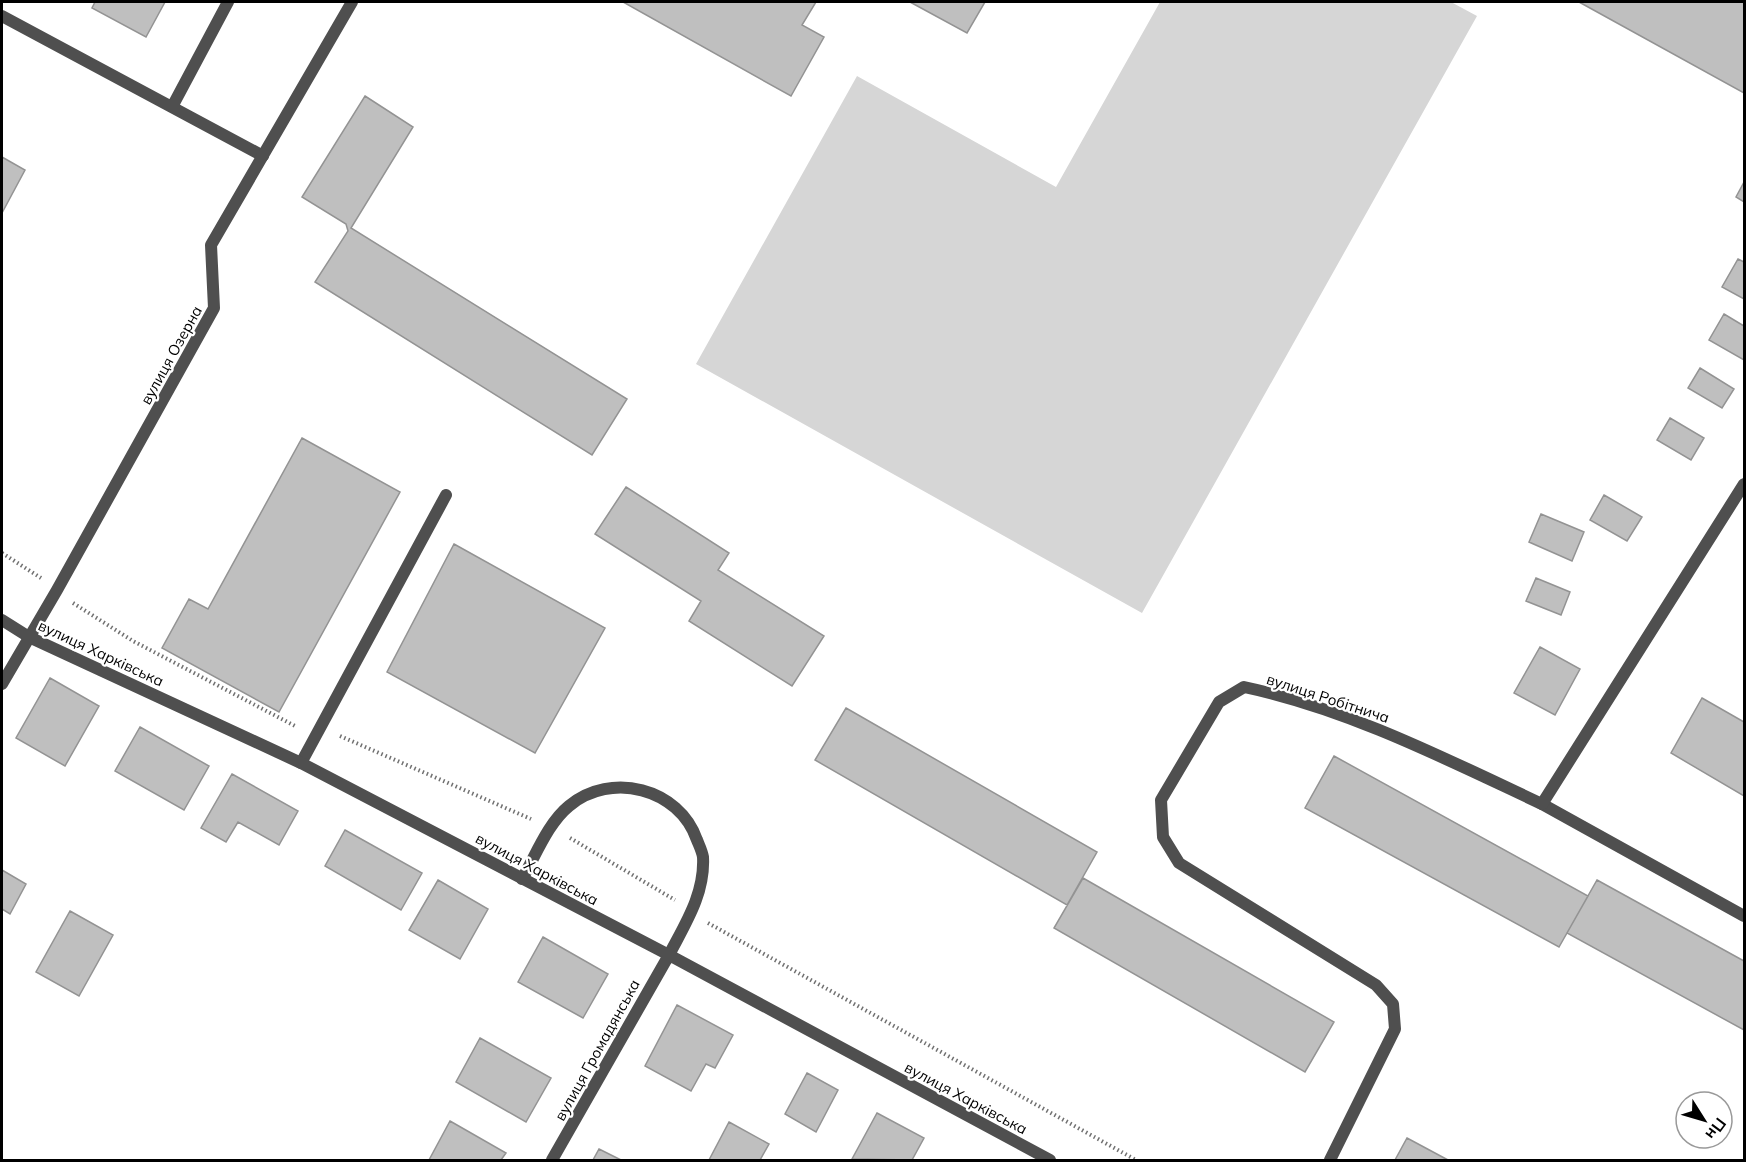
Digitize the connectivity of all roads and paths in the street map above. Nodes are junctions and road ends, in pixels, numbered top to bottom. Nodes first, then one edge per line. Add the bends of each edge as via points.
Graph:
1 (228, 2) edge
2 (352, 2) edge
3 (2, 16) edge
4 (172, 107) junction
5 (263, 156) junction
6 (1744, 484) edge
7 (446, 495) dead end
8 (2, 553) edge
9 (57, 590) junction
10 (2, 620) edge
11 (29, 637) junction
12 (2, 684) edge
13 (319, 730) junction
14 (301, 763) junction
15 (1542, 804) junction
16 (551, 827) junction
17 (522, 879) junction
18 (693, 910) junction
19 (1744, 916) edge
20 (669, 955) junction
21 (552, 1161) edge
22 (1050, 1161) edge
23 (1136, 1161) edge
24 (1330, 1161) edge

1 - 4 street
2 - 5 street, вулиця Озерна
3 - 4 street
4 - 5 street
5 - 9 street, вулиця Озерна via 211,245 214,308
6 - 15 street
7 - 13 street
8 - 9 path
9 - 11 street, вулиця Озерна
9 - 13 path via 133,641 296,727
10 - 11 street, вулиця Харківська
11 - 12 street, вулиця Озерна
11 - 14 street, вулиця Харківська
13 - 14 street
13 - 16 path via 346,738
14 - 17 street, вулиця Харківська
15 - 19 street, вулиця Робітнича
15 - 24 street, вулиця Робітнича via 1392,735 1271,693 1244,687 1219,702 1161,800 1163,837 1179,862 1376,985 1393,1004 1395,1029
16 - 17 street, вулиця Громадянська
16 - 18 path
16 - 18 street, вулиця Громадянська via 569,806 594,791 622,786 650,791 675,806 693,828 703,855 702,883
17 - 20 street, вулиця Харківська
18 - 20 street, вулиця Громадянська
18 - 23 path via 708,923
20 - 21 street, вулиця Громадянська
20 - 22 street, вулиця Харківська

